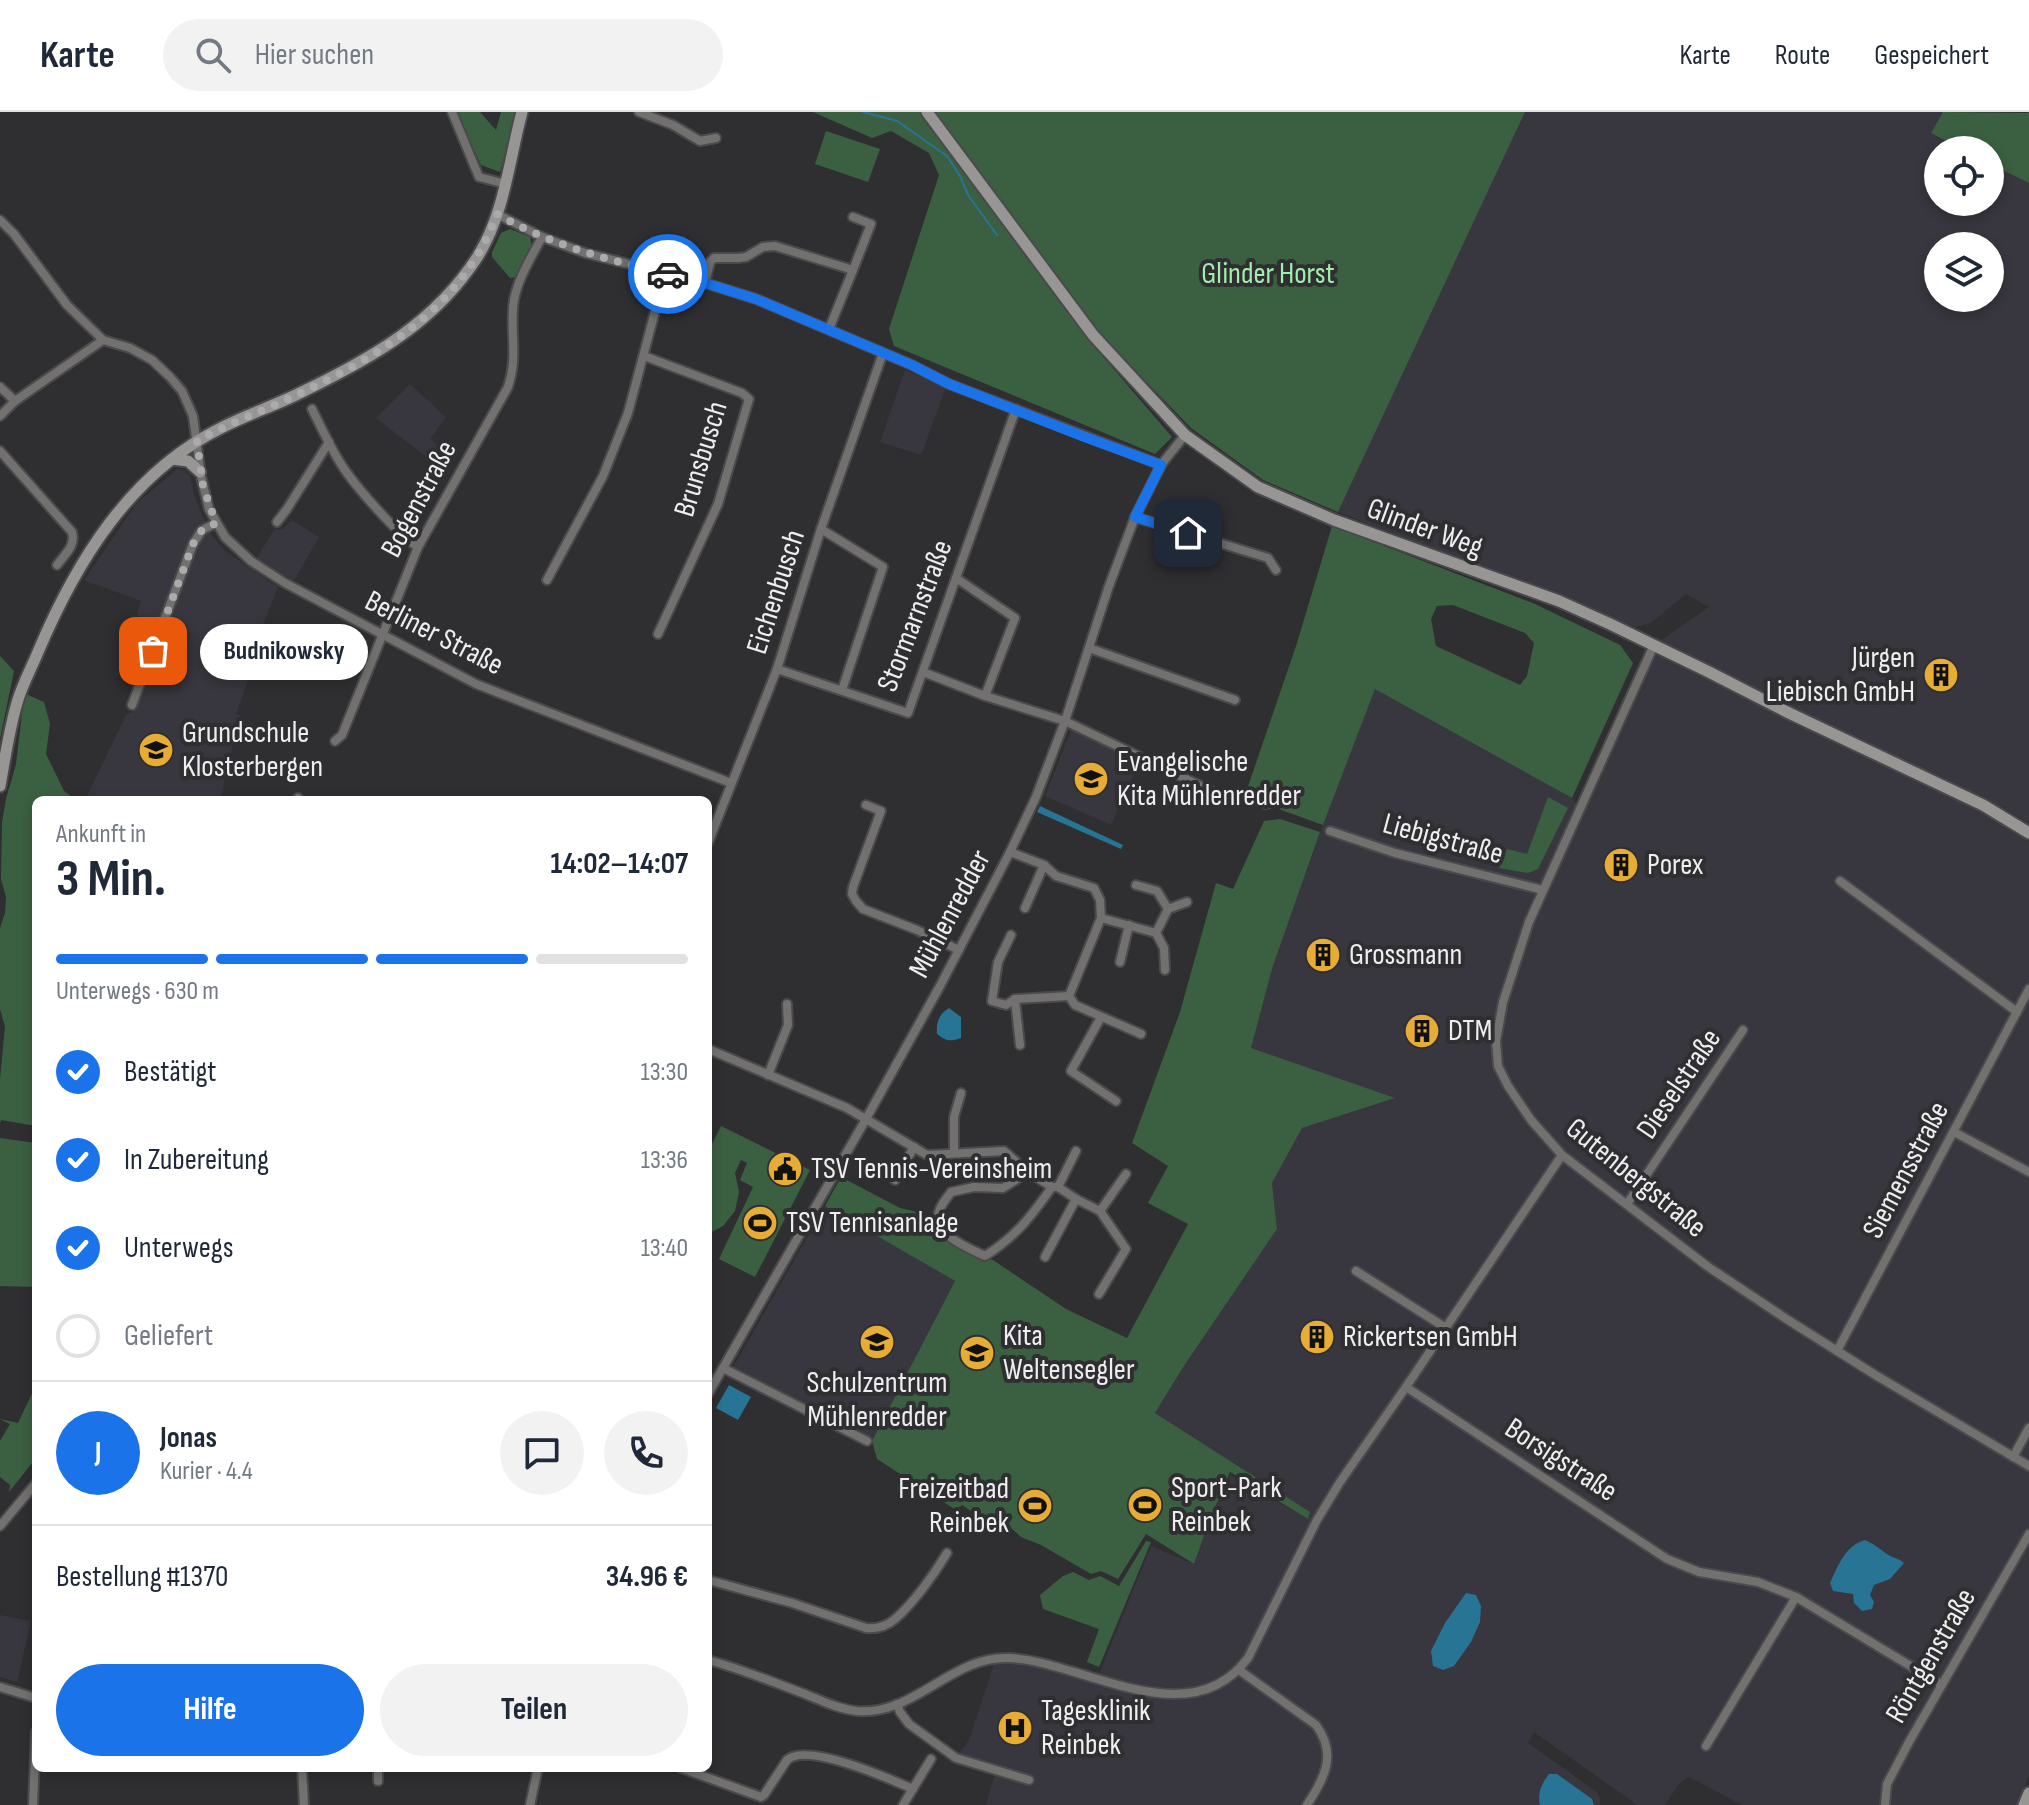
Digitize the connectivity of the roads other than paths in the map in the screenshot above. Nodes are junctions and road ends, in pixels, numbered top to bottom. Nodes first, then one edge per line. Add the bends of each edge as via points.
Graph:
1 (452, 112) edge
2 (522, 112) edge
3 (639, 112) edge
4 (927, 112) edge
5 (654, 115) edge
6 (716, 138) dead end
7 (506, 184) junction
8 (497, 214) junction
9 (853, 217) dead end
10 (0, 220) edge
11 (542, 237) junction
12 (853, 270) junction
13 (665, 274) junction
14 (705, 283) junction
15 (829, 329) junction
16 (103, 340) junction
17 (883, 353) junction
18 (644, 356) junction
19 (0, 387) edge
20 (15, 401) junction
21 (312, 409) dead end
22 (1016, 409) junction
23 (0, 416) edge
24 (1185, 435) junction
25 (197, 441) junction
26 (329, 442) junction
27 (0, 451) edge
28 (7, 459) junction
29 (171, 459) junction
30 (1161, 465) junction
31 (0, 470) edge
32 (200, 472) junction
33 (1135, 517) junction
34 (277, 522) dead end
35 (216, 523) junction
36 (821, 529) junction
37 (418, 547) junction
38 (57, 565) dead end
39 (1276, 570) dead end
40 (956, 578) junction
41 (547, 580) dead end
42 (381, 634) junction
43 (658, 634) dead end
44 (1654, 645) junction
45 (1089, 648) junction
46 (777, 669) junction
47 (923, 672) junction
48 (842, 690) junction
49 (985, 696) junction
50 (1235, 700) dead end
51 (132, 705) dead end
52 (1065, 721) junction
53 (335, 741) dead end
54 (731, 783) junction
55 (0, 786) edge
56 (1232, 801) dead end
57 (866, 805) dead end
58 (1330, 831) dead end
59 (712, 833) edge
60 (2029, 833) edge
61 (1010, 852) junction
62 (1044, 865) junction
63 (1840, 881) dead end
64 (1136, 885) dead end
65 (1543, 890) junction
66 (1187, 902) dead end
67 (1025, 908) dead end
68 (1168, 909) junction
69 (1101, 918) junction
70 (1129, 925) junction
71 (1156, 933) junction
72 (1011, 935) dead end
73 (959, 950) junction
74 (1120, 962) dead end
75 (1165, 970) dead end
76 (2029, 989) edge
77 (1069, 996) junction
78 (1015, 999) junction
79 (787, 1004) dead end
80 (2017, 1012) junction
81 (1101, 1017) junction
82 (1743, 1030) dead end
83 (1141, 1034) dead end
84 (1020, 1045) dead end
85 (712, 1051) edge
86 (768, 1075) junction
87 (961, 1093) dead end
88 (1116, 1101) dead end
89 (866, 1119) junction
90 (1954, 1132) junction
91 (914, 1147) junction
92 (1076, 1151) dead end
93 (954, 1153) junction
94 (1562, 1155) junction
95 (1028, 1172) junction
96 (2029, 1172) edge
97 (1126, 1174) dead end
98 (895, 1180) dead end
99 (1055, 1187) junction
100 (1076, 1199) junction
101 (1627, 1204) junction
102 (1100, 1211) junction
103 (1045, 1257) dead end
104 (1356, 1271) dead end
105 (1099, 1294) dead end
106 (1446, 1328) junction
107 (1837, 1351) junction
108 (723, 1368) junction
109 (712, 1387) edge
110 (1406, 1387) junction
111 (2029, 1428) edge
112 (867, 1441) dead end
113 (2013, 1457) junction
114 (2029, 1466) edge
115 (32, 1488) edge
116 (0, 1526) edge
117 (2029, 1534) edge
118 (947, 1553) dead end
119 (712, 1581) edge
120 (1796, 1597) junction
121 (712, 1661) edge
122 (1239, 1670) junction
123 (1942, 1685) junction
124 (0, 1687) edge
125 (32, 1697) edge
126 (897, 1704) junction
127 (1706, 1746) dead end
128 (931, 1759) dead end
129 (34, 1772) edge
130 (302, 1772) edge
131 (378, 1772) edge
132 (537, 1772) edge
133 (692, 1772) edge
134 (1029, 1780) dead end
135 (378, 1781) dead end
136 (913, 1789) junction
137 (2029, 1793) edge
138 (33, 1805) edge
139 (304, 1805) edge
140 (530, 1805) edge
141 (903, 1805) edge
142 (1307, 1805) edge
143 (1885, 1805) edge
144 (2024, 1805) edge

1 - 7 street via 479,177
2 - 7 main road
3 - 5 street
4 - 24 main road, Glinder Weg via 1093,335
5 - 6 street via 700,141
7 - 8 main road
8 - 11 street
8 - 25 main road via 457,284 411,330 302,392
9 - 12 street via 871,224
10 - 16 street via 67,305
11 - 13 street
11 - 37 street, Bogenstraße via 516,292 508,387
12 - 14 street via 769,246 746,257 714,258
12 - 15 street
13 - 14 street
13 - 18 street
14 - 15 street
15 - 17 street
16 - 20 street
16 - 25 street, Berliner Straße via 142,354 170,377 188,403
17 - 22 street
17 - 36 street, Eichenbusch
18 - 41 street via 603,476
18 - 43 street, Brunsbusch via 749,399 718,504
19 - 20 street
20 - 23 street
21 - 26 street
22 - 30 street
22 - 40 street, Stormarnstraße
24 - 30 street, Mühlenredder
24 - 44 main road, Glinder Weg via 1258,487 1559,601
25 - 29 main road
25 - 32 street, Berliner Straße
26 - 34 street
26 - 37 street via 380,511
27 - 28 street
28 - 31 street
28 - 38 street via 72,532 72,546
29 - 32 main road via 188,461
29 - 55 main road via 121,507 58,604 18,699
30 - 33 street, Mühlenredder
32 - 35 street, Berliner Straße
33 - 39 street via 1268,558
33 - 45 street, Mühlenredder
35 - 42 street, Berliner Straße via 251,561
35 - 51 street via 202,530 193,544
36 - 46 street, Eichenbusch
36 - 48 street via 883,567
37 - 42 street, Bogenstraße
40 - 47 street, Stormarnstraße
40 - 49 street via 1015,618
42 - 53 street, Bogenstraße via 342,735
42 - 54 street, Berliner Straße via 491,690
44 - 60 main road, Glinder Weg via 1983,805
44 - 65 street, Gutenbergstraße
45 - 50 street
45 - 52 street, Mühlenredder
46 - 48 street, Stormarnstraße
46 - 54 street, Eichenbusch
47 - 48 street, Stormarnstraße via 908,713
47 - 49 street
49 - 52 street
52 - 56 street
52 - 61 street, Mühlenredder
54 - 59 street, Eichenbusch
57 - 73 street via 881,811 853,887 856,901 863,909
58 - 65 street, Liebigstraße
61 - 62 street
61 - 73 street, Mühlenredder
62 - 67 street
62 - 69 street via 1056,876 1094,888
63 - 80 street
64 - 68 street via 1157,891
65 - 94 street, Gutenbergstraße via 1503,1002 1496,1041 1498,1066 1508,1086
66 - 68 street
68 - 71 street
69 - 70 street
69 - 77 street
70 - 71 street
70 - 74 street
71 - 75 street via 1164,948
72 - 78 street via 998,962 992,1001 1006,1005
73 - 89 street, Mühlenredder
76 - 80 street, Siemensstraße
77 - 78 street
77 - 81 street via 1075,1005
78 - 84 street
79 - 86 street via 788,1025
80 - 90 street, Siemensstraße
81 - 83 street
81 - 88 street via 1071,1071
82 - 101 street, Dieselstraße
85 - 86 street
86 - 89 street
87 - 93 street via 954,1117
89 - 91 street
89 - 108 street, Mühlenredder
90 - 96 street
90 - 107 street, Siemensstraße
91 - 93 street via 927,1155
91 - 98 street
92 - 99 street
93 - 95 street via 1004,1151
94 - 101 street, Gutenbergstraße
94 - 106 street
95 - 99 street
95 - 99 street via 1003,1188 951,1192 939,1211 939,1225 951,1238 985,1256 1009,1240
97 - 102 street
99 - 100 street
100 - 102 street
100 - 103 street
101 - 107 street, Gutenbergstraße via 1707,1266
102 - 105 street via 1126,1249
104 - 106 street
106 - 110 street
107 - 113 street, Gutenbergstraße
108 - 109 street, Mühlenredder
108 - 112 street
110 - 120 street, Borsigstraße via 1667,1559
110 - 122 street via 1317,1520
111 - 113 street
113 - 114 street, Gutenbergstraße
115 - 116 street
117 - 123 street, Röntgenstraße
118 - 119 street via 894,1620 874,1629
120 - 123 street, Borsigstraße
120 - 127 street
121 - 126 street via 836,1706 859,1711
122 - 126 street via 1220,1684 1185,1695 1134,1690 1025,1660 985,1660
122 - 142 street via 1321,1732 1327,1765
123 - 143 street, Röntgenstraße via 1887,1784
124 - 125 street
126 - 134 street via 909,1724 956,1758
128 - 136 street
129 - 138 street
130 - 139 street
131 - 135 street
132 - 140 street
133 - 136 street via 761,1797 787,1760 800,1754 863,1769
136 - 141 street
137 - 144 main road

